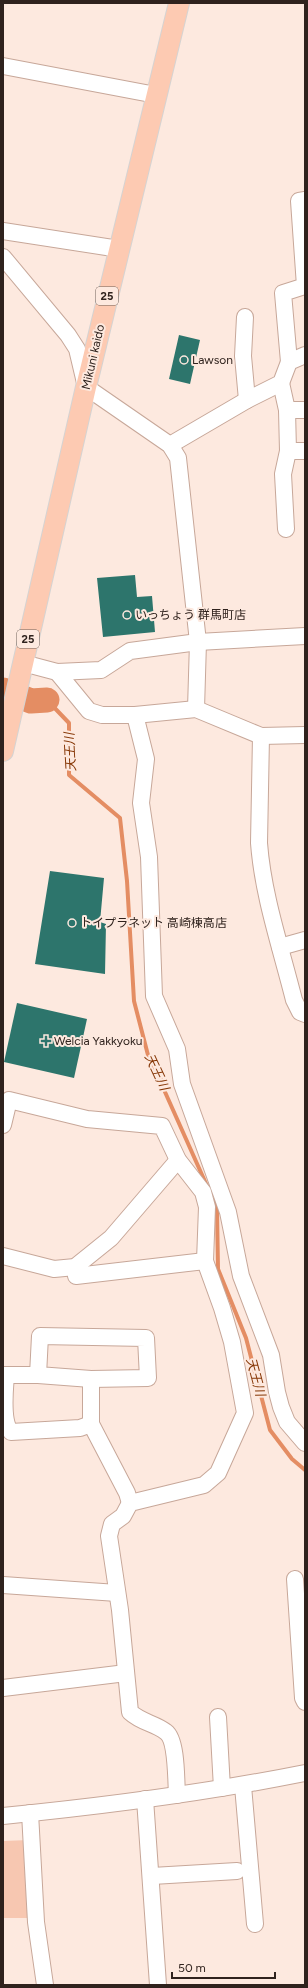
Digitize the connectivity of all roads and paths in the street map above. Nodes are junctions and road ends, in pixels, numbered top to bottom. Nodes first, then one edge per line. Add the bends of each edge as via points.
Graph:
1 (179, 3) edge
2 (3, 66) edge
3 (156, 96) junction
4 (305, 200) edge
5 (3, 231) edge
6 (118, 249) junction
7 (3, 257) edge
8 (245, 317) dead end
9 (305, 355) edge
10 (289, 362) junction
11 (281, 383) junction
12 (86, 387) junction
13 (247, 400) junction
14 (287, 410) junction
15 (305, 410) edge
16 (170, 445) junction
17 (288, 451) junction
18 (305, 451) edge
19 (286, 529) dead end
20 (305, 636) edge
21 (198, 642) junction
22 (23, 663) junction
23 (57, 672) junction
24 (196, 709) junction
25 (135, 714) junction
26 (305, 735) edge
27 (261, 736) junction
28 (4, 745) edge
29 (305, 940) edge
30 (280, 947) junction
31 (305, 1014) edge
32 (3, 1124) edge
33 (178, 1160) junction
34 (3, 1256) edge
35 (205, 1261) junction
36 (75, 1267) junction
37 (4, 1375) edge
38 (38, 1375) junction
39 (91, 1379) junction
40 (91, 1424) junction
41 (305, 1443) edge
42 (130, 1503) junction
43 (295, 1579) dead end
44 (3, 1585) edge
45 (118, 1593) junction
46 (126, 1673) junction
47 (3, 1688) edge
48 (305, 1702) edge
49 (218, 1717) dead end
50 (305, 1774) edge
51 (243, 1786) junction
52 (222, 1788) junction
53 (177, 1795) junction
54 (145, 1799) junction
55 (30, 1814) junction
56 (3, 1816) edge
57 (236, 1871) dead end
58 (152, 1876) junction
59 (255, 1924) dead end
60 (45, 1985) edge
61 (158, 1985) edge

1 - 3 main road, Mikuni kaido / 25
2 - 3 street
3 - 6 main road, Mikuni kaido / 25
4 - 10 street via 299,201 305,286 283,293
5 - 6 street
6 - 12 main road, Mikuni kaido / 25
7 - 12 street via 77,349
8 - 13 street via 243,356
9 - 10 street
10 - 11 street
11 - 13 street
11 - 14 street
12 - 16 street
12 - 22 main road, Mikuni kaido / 25
13 - 16 street
14 - 15 street
14 - 17 street
16 - 21 street via 178,458
17 - 18 street
17 - 19 street via 283,474
20 - 21 street
21 - 23 street via 130,651 101,670
21 - 24 street
22 - 23 street
22 - 28 main road, Mikuni kaido / 25
23 - 25 street via 89,711 102,715
24 - 25 street
24 - 27 street
25 - 41 street via 146,759 140,803 149,857 154,996 177,1049 182,1084 228,1212 241,1276 271,1355 281,1407 287,1422
26 - 27 street
27 - 30 street via 260,859
29 - 30 street
30 - 31 street via 294,1000 300,1012
32 - 33 street via 9,1100 87,1119 162,1126
33 - 35 street via 203,1192 207,1207
33 - 36 street via 111,1238
34 - 36 street via 54,1269
35 - 36 street via 76,1276
35 - 42 street via 232,1342 245,1413 218,1473 210,1481 204,1485
37 - 38 street
37 - 40 street via 5,1420 11,1432 80,1428
38 - 39 street
38 - 39 street via 40,1336 146,1338 148,1378
39 - 40 street
40 - 42 street
42 - 45 street via 123,1516 112,1524 110,1536
43 - 48 street
44 - 45 street
45 - 46 street
46 - 47 street
46 - 53 street via 130,1712 139,1720 167,1732 173,1744
49 - 52 street
50 - 51 street
51 - 52 street
51 - 59 street
52 - 53 street
53 - 54 street
54 - 55 street
54 - 58 street
55 - 56 street
55 - 60 street via 36,1922
57 - 58 street
58 - 61 street

